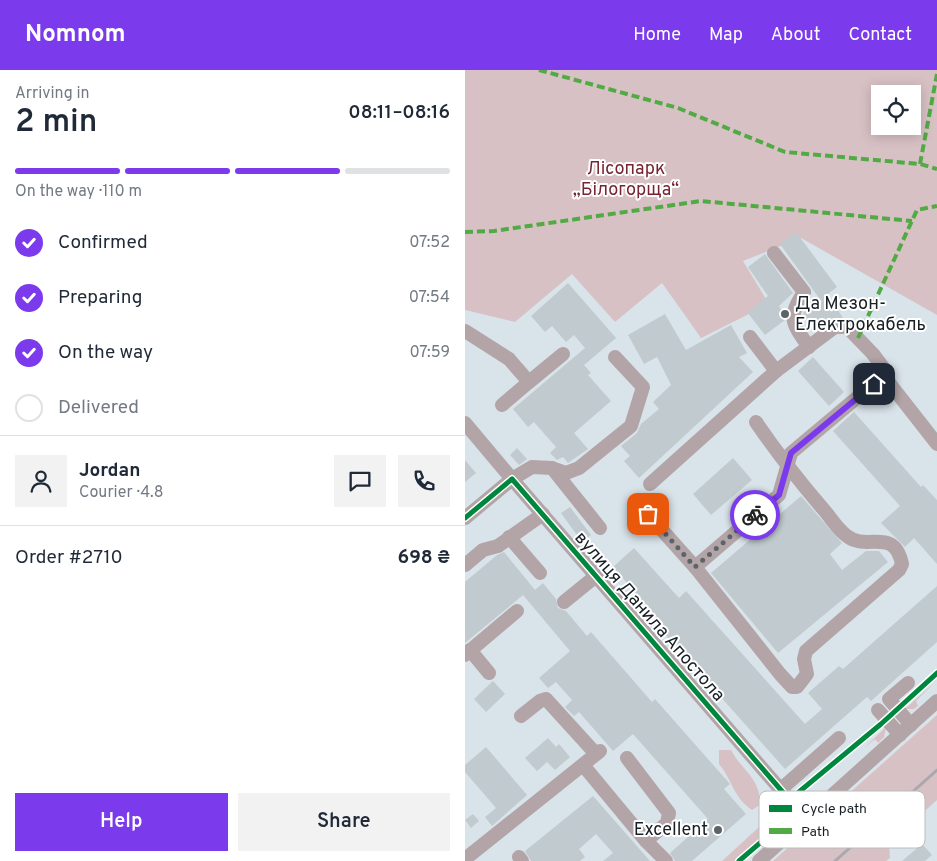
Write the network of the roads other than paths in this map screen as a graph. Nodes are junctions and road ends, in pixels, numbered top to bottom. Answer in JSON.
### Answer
{"nodes":[{"id":1,"x":774,"y":253,"type":"dead end"},
{"id":2,"x":465,"y":331,"type":"edge"},
{"id":3,"x":750,"y":337,"type":"dead end"},
{"id":4,"x":809,"y":346,"type":"junction"},
{"id":5,"x":563,"y":354,"type":"dead end"},
{"id":6,"x":615,"y":357,"type":"dead end"},
{"id":7,"x":776,"y":371,"type":"junction"},
{"id":8,"x":884,"y":375,"type":"junction"},
{"id":9,"x":529,"y":382,"type":"junction"},
{"id":10,"x":502,"y":405,"type":"dead end"},
{"id":11,"x":756,"y":422,"type":"dead end"},
{"id":12,"x":465,"y":423,"type":"edge"},
{"id":13,"x":937,"y":444,"type":"edge"},
{"id":14,"x":552,"y":468,"type":"junction"},
{"id":15,"x":788,"y":468,"type":"junction"},
{"id":16,"x":512,"y":479,"type":"junction"},
{"id":17,"x":650,"y":484,"type":"dead end"},
{"id":18,"x":636,"y":501,"type":"dead end"},
{"id":19,"x":543,"y":514,"type":"junction"},
{"id":20,"x":465,"y":518,"type":"edge"},
{"id":21,"x":600,"y":528,"type":"dead end"},
{"id":22,"x":509,"y":537,"type":"junction"},
{"id":23,"x":465,"y":565,"type":"edge"},
{"id":24,"x":695,"y":567,"type":"junction"},
{"id":25,"x":540,"y":573,"type":"dead end"},
{"id":26,"x":596,"y":576,"type":"junction"},
{"id":27,"x":564,"y":602,"type":"dead end"},
{"id":28,"x":517,"y":611,"type":"dead end"},
{"id":29,"x":468,"y":653,"type":"edge"},
{"id":30,"x":489,"y":673,"type":"dead end"},
{"id":31,"x":908,"y":683,"type":"dead end"},
{"id":32,"x":937,"y":701,"type":"edge"},
{"id":33,"x":878,"y":710,"type":"dead end"},
{"id":34,"x":521,"y":716,"type":"dead end"},
{"id":35,"x":911,"y":725,"type":"junction"},
{"id":36,"x":900,"y":735,"type":"junction"},
{"id":37,"x":839,"y":738,"type":"dead end"},
{"id":38,"x":627,"y":758,"type":"dead end"},
{"id":39,"x":583,"y":765,"type":"junction"},
{"id":40,"x":780,"y":790,"type":"joint"},
{"id":41,"x":837,"y":791,"type":"edge"},
{"id":42,"x":646,"y":841,"type":"junction"},
{"id":43,"x":774,"y":848,"type":"edge"},
{"id":44,"x":465,"y":859,"type":"edge"},
{"id":45,"x":666,"y":861,"type":"edge"},
{"id":46,"x":759,"y":861,"type":"edge"}],
"edges":[{"from":1,"to":4,"type":"street"},
{"from":2,"to":9,"type":"street"},
{"from":3,"to":7,"type":"street"},
{"from":4,"to":7,"type":"street"},
{"from":4,"to":8,"type":"street"},
{"from":5,"to":9,"type":"street"},
{"from":6,"to":14,"type":"street"},
{"from":7,"to":17,"type":"street"},
{"from":8,"to":13,"type":"street"},
{"from":8,"to":15,"type":"street"},
{"from":9,"to":10,"type":"street"},
{"from":11,"to":15,"type":"street"},
{"from":12,"to":16,"type":"street","name":"вулиця Данила Апостола"},
{"from":14,"to":16,"type":"street"},
{"from":14,"to":21,"type":"street"},
{"from":15,"to":24,"type":"street"},
{"from":15,"to":24,"type":"street"},
{"from":16,"to":19,"type":"street","name":"вулиця Данила Апостола"},
{"from":16,"to":20,"type":"street"},
{"from":18,"to":24,"type":"street"},
{"from":19,"to":22,"type":"street"},
{"from":19,"to":26,"type":"street","name":"вулиця Данила Апостола"},
{"from":22,"to":23,"type":"street"},
{"from":22,"to":25,"type":"street"},
{"from":26,"to":27,"type":"street"},
{"from":26,"to":40,"type":"street","name":"вулиця Данила Апостола"},
{"from":28,"to":29,"type":"street"},
{"from":29,"to":30,"type":"street"},
{"from":31,"to":35,"type":"street"},
{"from":32,"to":35,"type":"street"},
{"from":33,"to":36,"type":"street"},
{"from":34,"to":39,"type":"street"},
{"from":35,"to":36,"type":"street"},
{"from":36,"to":41,"type":"street"},
{"from":37,"to":40,"type":"street"},
{"from":38,"to":42,"type":"street"},
{"from":39,"to":42,"type":"street"},
{"from":39,"to":44,"type":"street"},
{"from":42,"to":45,"type":"street"},
{"from":43,"to":46,"type":"street"}]}
